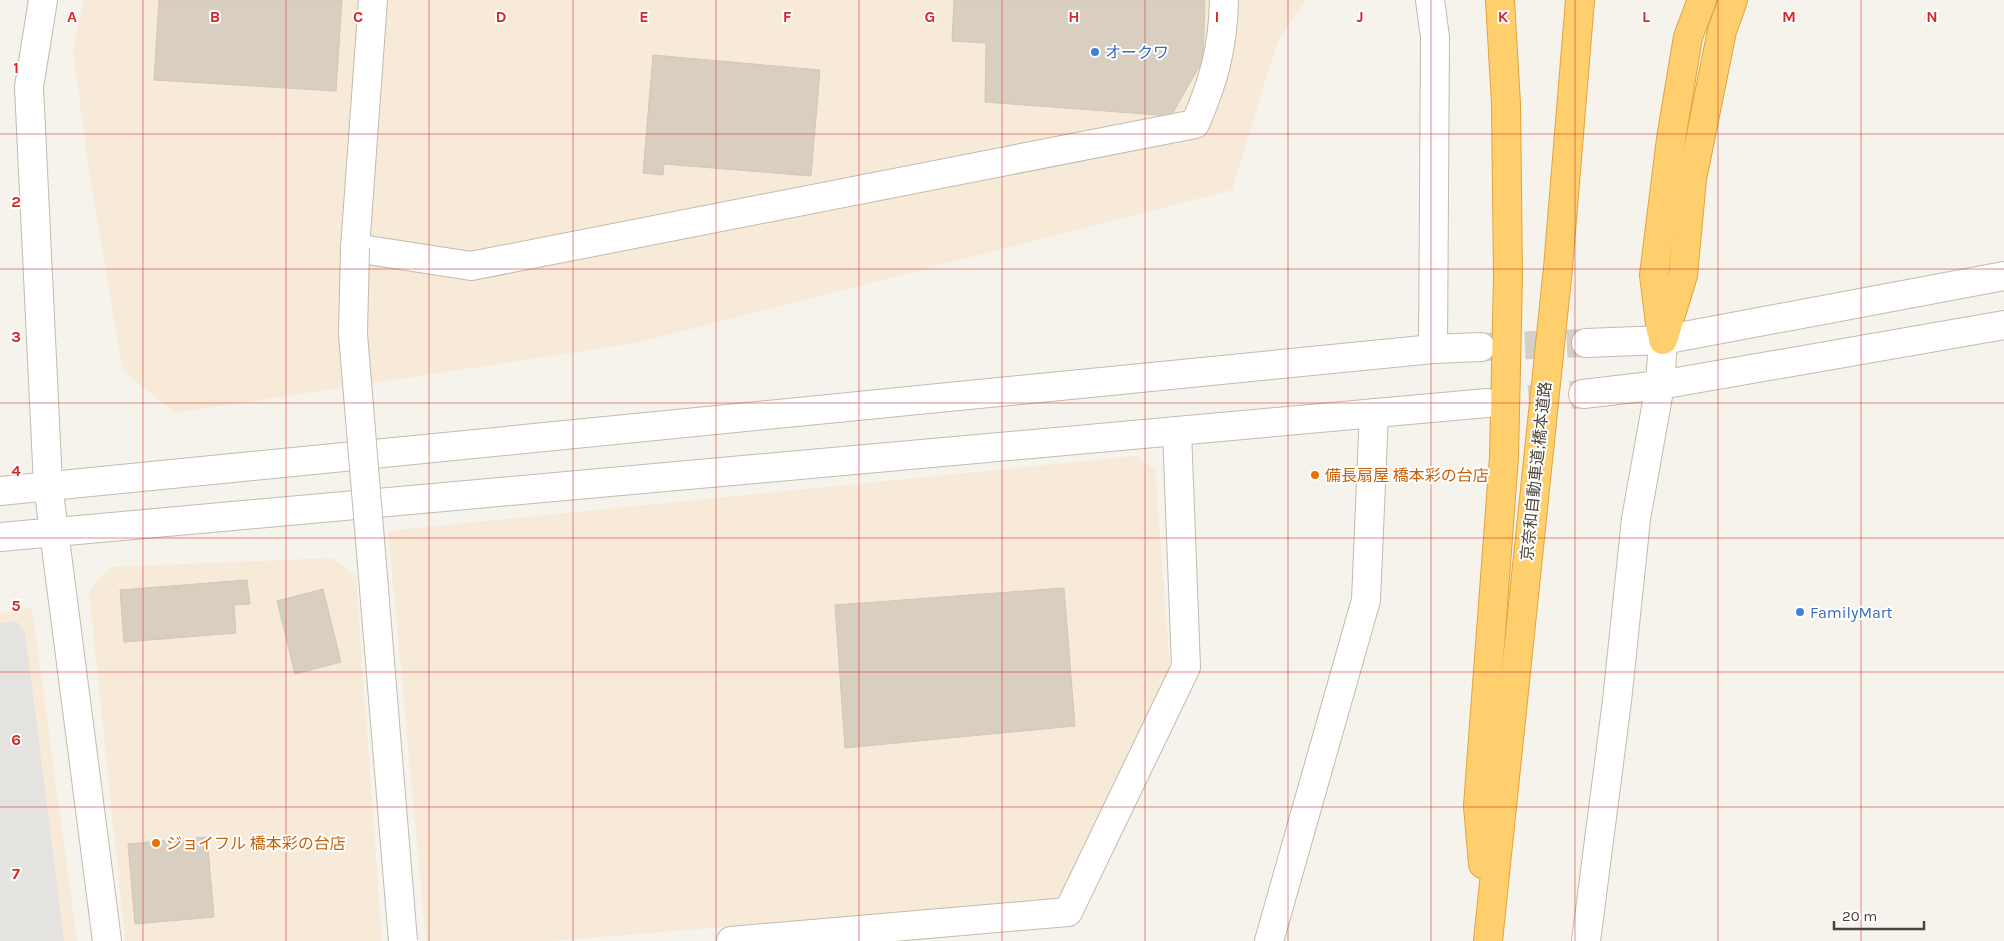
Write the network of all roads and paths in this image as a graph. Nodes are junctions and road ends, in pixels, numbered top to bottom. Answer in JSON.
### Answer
{"nodes":[{"id":1,"x":43,"y":0,"type":"edge"},
{"id":2,"x":373,"y":0,"type":"edge"},
{"id":3,"x":1224,"y":0,"type":"edge"},
{"id":4,"x":1430,"y":0,"type":"edge"},
{"id":5,"x":1500,"y":0,"type":"edge"},
{"id":6,"x":1580,"y":0,"type":"edge"},
{"id":7,"x":1702,"y":0,"type":"edge"},
{"id":8,"x":1733,"y":0,"type":"edge"},
{"id":9,"x":355,"y":248,"type":"junction"},
{"id":10,"x":2004,"y":276,"type":"edge"},
{"id":11,"x":2004,"y":325,"type":"edge"},
{"id":12,"x":1663,"y":340,"type":"junction"},
{"id":13,"x":1586,"y":343,"type":"tunnel mouth"},
{"id":14,"x":1481,"y":347,"type":"tunnel mouth"},
{"id":15,"x":1433,"y":349,"type":"junction"},
{"id":16,"x":1660,"y":385,"type":"junction"},
{"id":17,"x":1583,"y":394,"type":"tunnel mouth"},
{"id":18,"x":1487,"y":403,"type":"tunnel mouth"},
{"id":19,"x":1374,"y":413,"type":"junction"},
{"id":20,"x":1176,"y":432,"type":"junction"},
{"id":21,"x":48,"y":485,"type":"junction"},
{"id":22,"x":0,"y":491,"type":"edge"},
{"id":23,"x":54,"y":532,"type":"junction"},
{"id":24,"x":0,"y":537,"type":"edge"},
{"id":25,"x":1488,"y":938,"type":"edge"},
{"id":26,"x":107,"y":941,"type":"edge"},
{"id":27,"x":403,"y":941,"type":"edge"},
{"id":28,"x":731,"y":941,"type":"edge"},
{"id":29,"x":1269,"y":941,"type":"edge"},
{"id":30,"x":1586,"y":941,"type":"edge"}],
"edges":[{"from":1,"to":21,"type":"street"},
{"from":2,"to":9,"type":"street"},
{"from":3,"to":9,"type":"street"},
{"from":4,"to":15,"type":"street"},
{"from":5,"to":25,"type":"highway"},
{"from":6,"to":25,"type":"highway","name":"京奈和自動車道;橋本道路"},
{"from":7,"to":12,"type":"highway"},
{"from":8,"to":12,"type":"highway"},
{"from":9,"to":27,"type":"street","bridge":true},
{"from":10,"to":12,"type":"street"},
{"from":11,"to":16,"type":"street"},
{"from":12,"to":13,"type":"street"},
{"from":12,"to":16,"type":"street"},
{"from":14,"to":15,"type":"street"},
{"from":15,"to":21,"type":"street"},
{"from":16,"to":17,"type":"street"},
{"from":16,"to":30,"type":"street"},
{"from":18,"to":19,"type":"street"},
{"from":19,"to":20,"type":"street"},
{"from":19,"to":29,"type":"street"},
{"from":20,"to":23,"type":"street"},
{"from":20,"to":28,"type":"street"},
{"from":21,"to":22,"type":"street"},
{"from":21,"to":23,"type":"street"},
{"from":23,"to":24,"type":"street"},
{"from":23,"to":26,"type":"street"}]}
